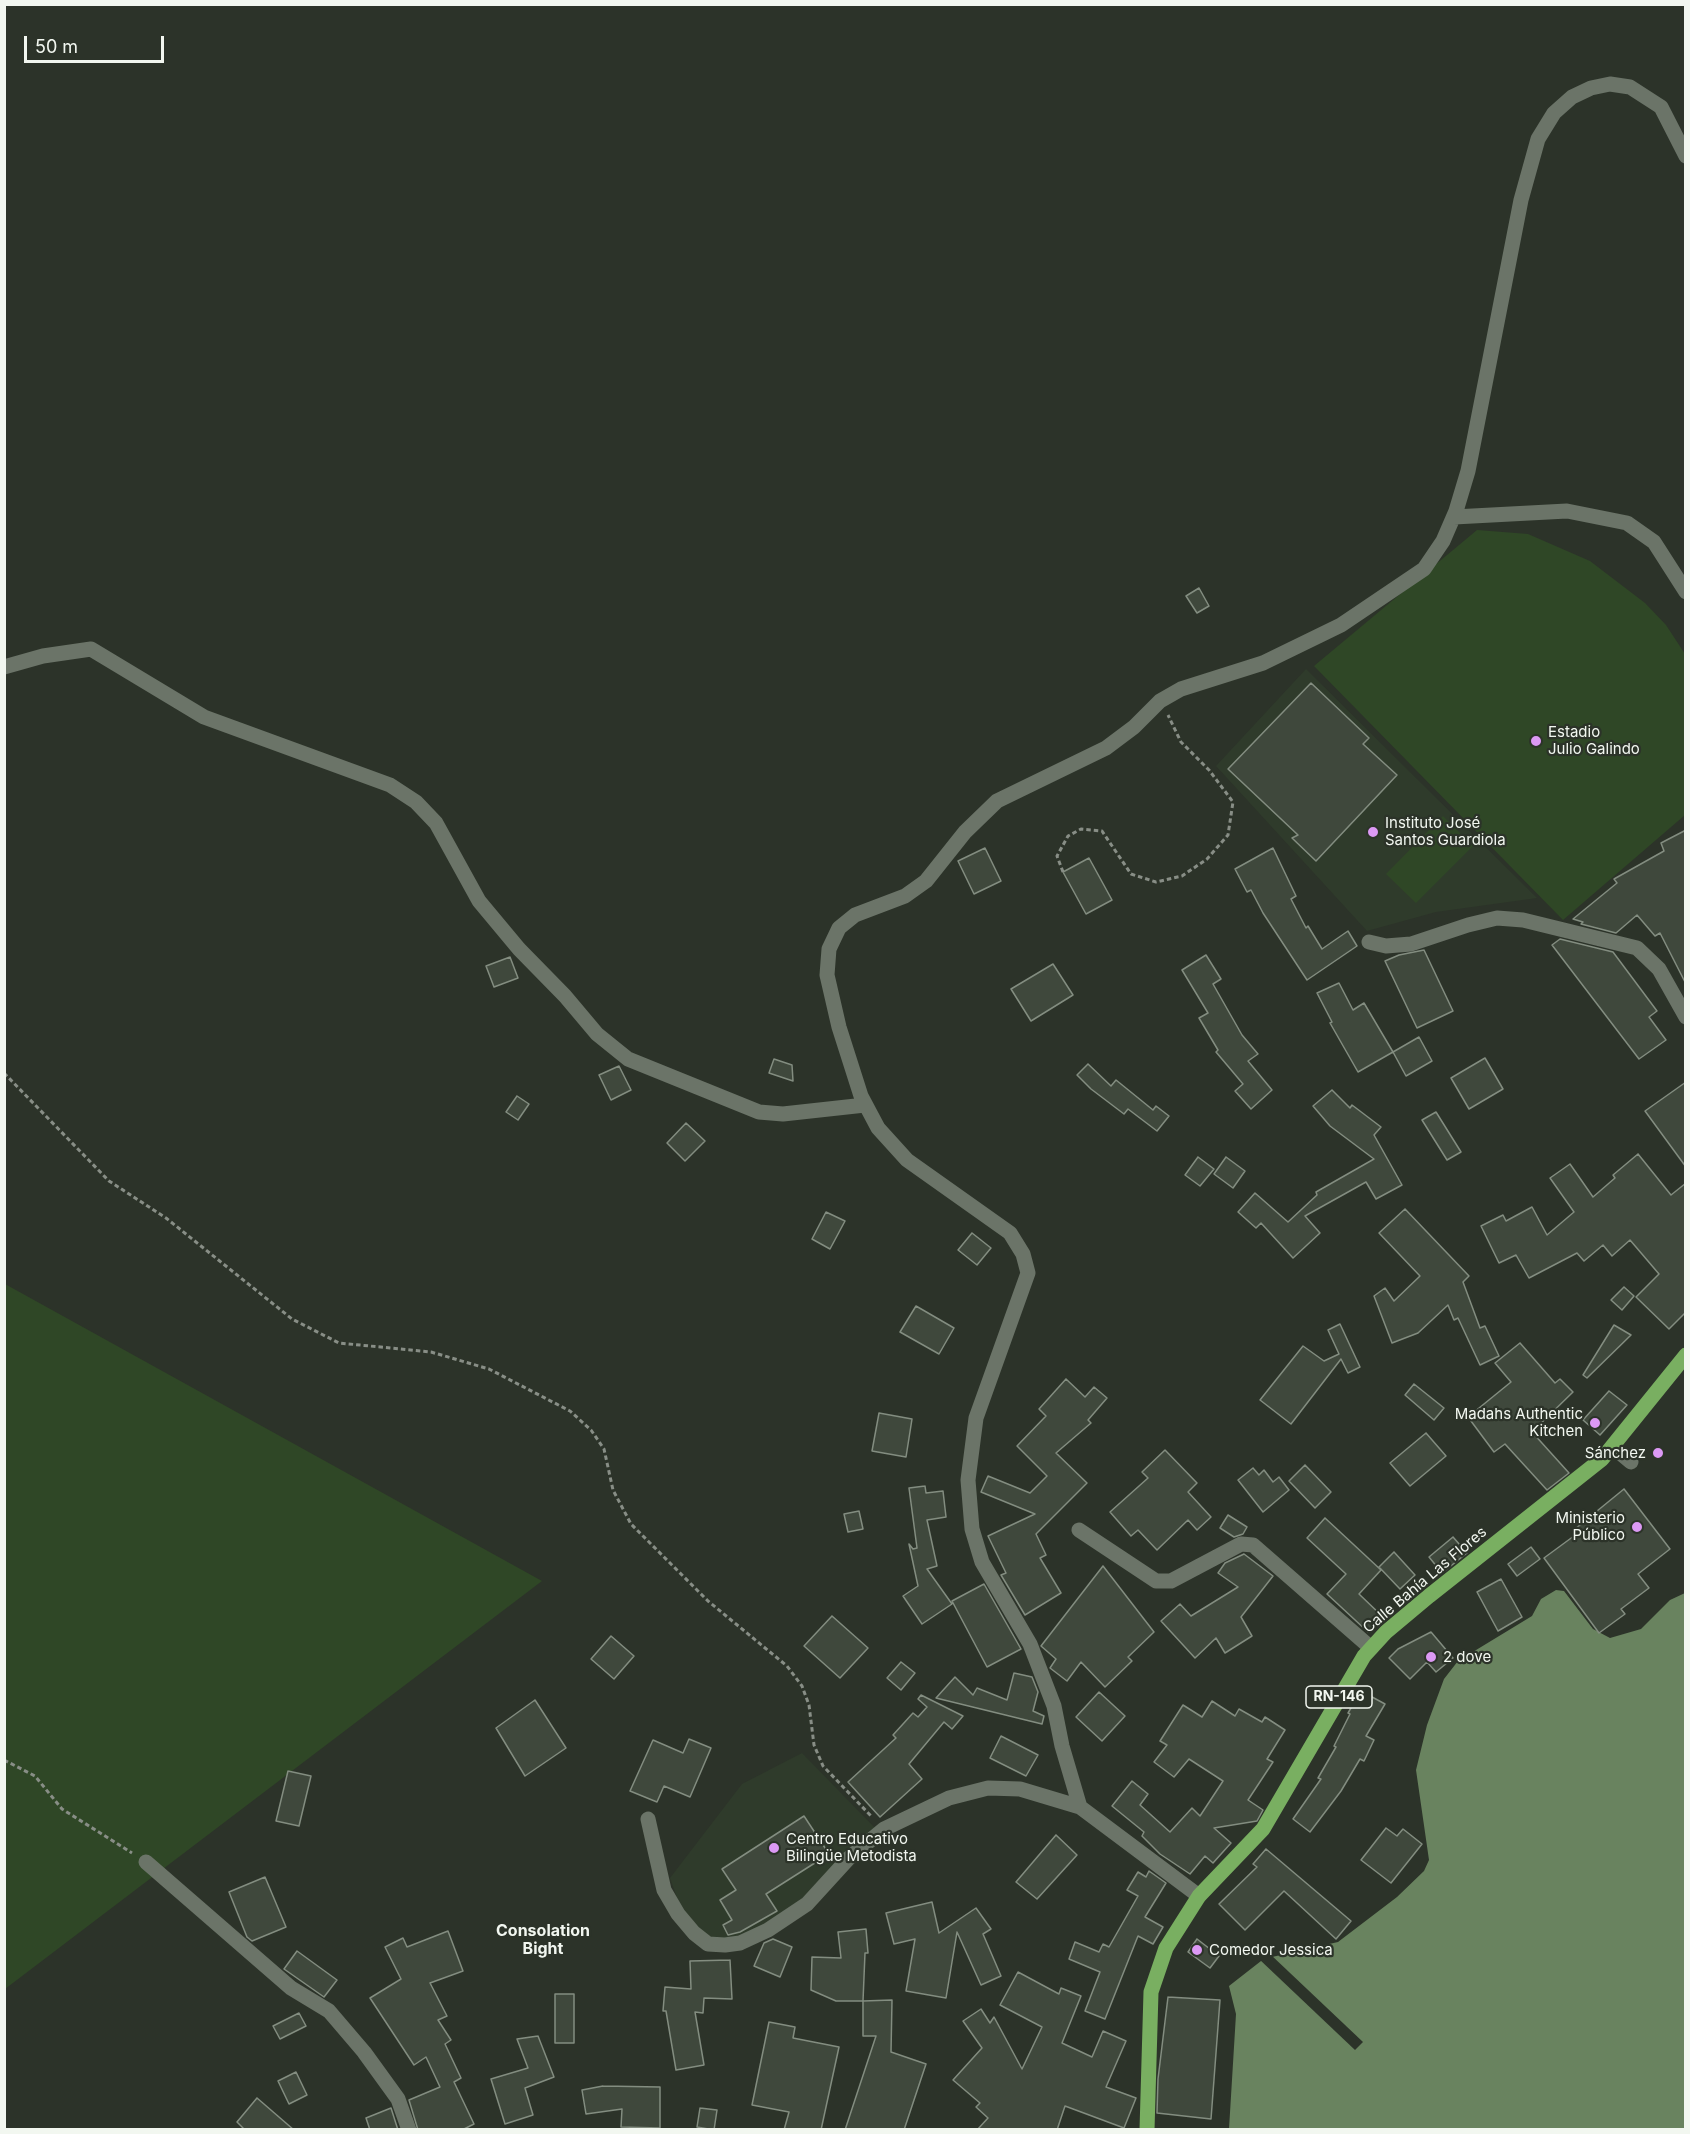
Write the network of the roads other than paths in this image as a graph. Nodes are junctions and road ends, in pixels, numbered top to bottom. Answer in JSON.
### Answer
{"nodes":[{"id":1,"x":1686,"y":156,"type":"edge"},
{"id":2,"x":1454,"y":517,"type":"junction"},
{"id":3,"x":1686,"y":592,"type":"edge"},
{"id":4,"x":4,"y":667,"type":"edge"},
{"id":5,"x":1368,"y":942,"type":"dead end"},
{"id":6,"x":1686,"y":1017,"type":"edge"},
{"id":7,"x":865,"y":1105,"type":"junction"},
{"id":8,"x":1686,"y":1355,"type":"edge"},
{"id":9,"x":1612,"y":1447,"type":"junction"},
{"id":10,"x":1631,"y":1462,"type":"dead end"},
{"id":11,"x":1079,"y":1530,"type":"dead end"},
{"id":12,"x":1371,"y":1648,"type":"junction"},
{"id":13,"x":1080,"y":1807,"type":"junction"},
{"id":14,"x":648,"y":1819,"type":"dead end"},
{"id":15,"x":146,"y":1862,"type":"road end"},
{"id":16,"x":1199,"y":1896,"type":"junction"},
{"id":17,"x":409,"y":2130,"type":"edge"},
{"id":18,"x":1147,"y":2130,"type":"edge"}],
"edges":[{"from":1,"to":2,"type":"street"},
{"from":2,"to":3,"type":"street"},
{"from":2,"to":7,"type":"street"},
{"from":4,"to":7,"type":"street"},
{"from":5,"to":6,"type":"street"},
{"from":7,"to":13,"type":"street"},
{"from":8,"to":9,"type":"main road","name":"Calle Bahía Las Flores","number":"RN-146"},
{"from":9,"to":10,"type":"street"},
{"from":9,"to":12,"type":"main road","name":"Calle Bahía Las Flores","number":"RN-146"},
{"from":11,"to":12,"type":"street"},
{"from":12,"to":16,"type":"main road","name":"Calle Bahía Las Flores","number":"RN-146"},
{"from":13,"to":14,"type":"street"},
{"from":13,"to":16,"type":"street"},
{"from":15,"to":17,"type":"street"},
{"from":16,"to":18,"type":"main road","name":"Calle Bahía Las Flores","number":"RN-146"}]}
